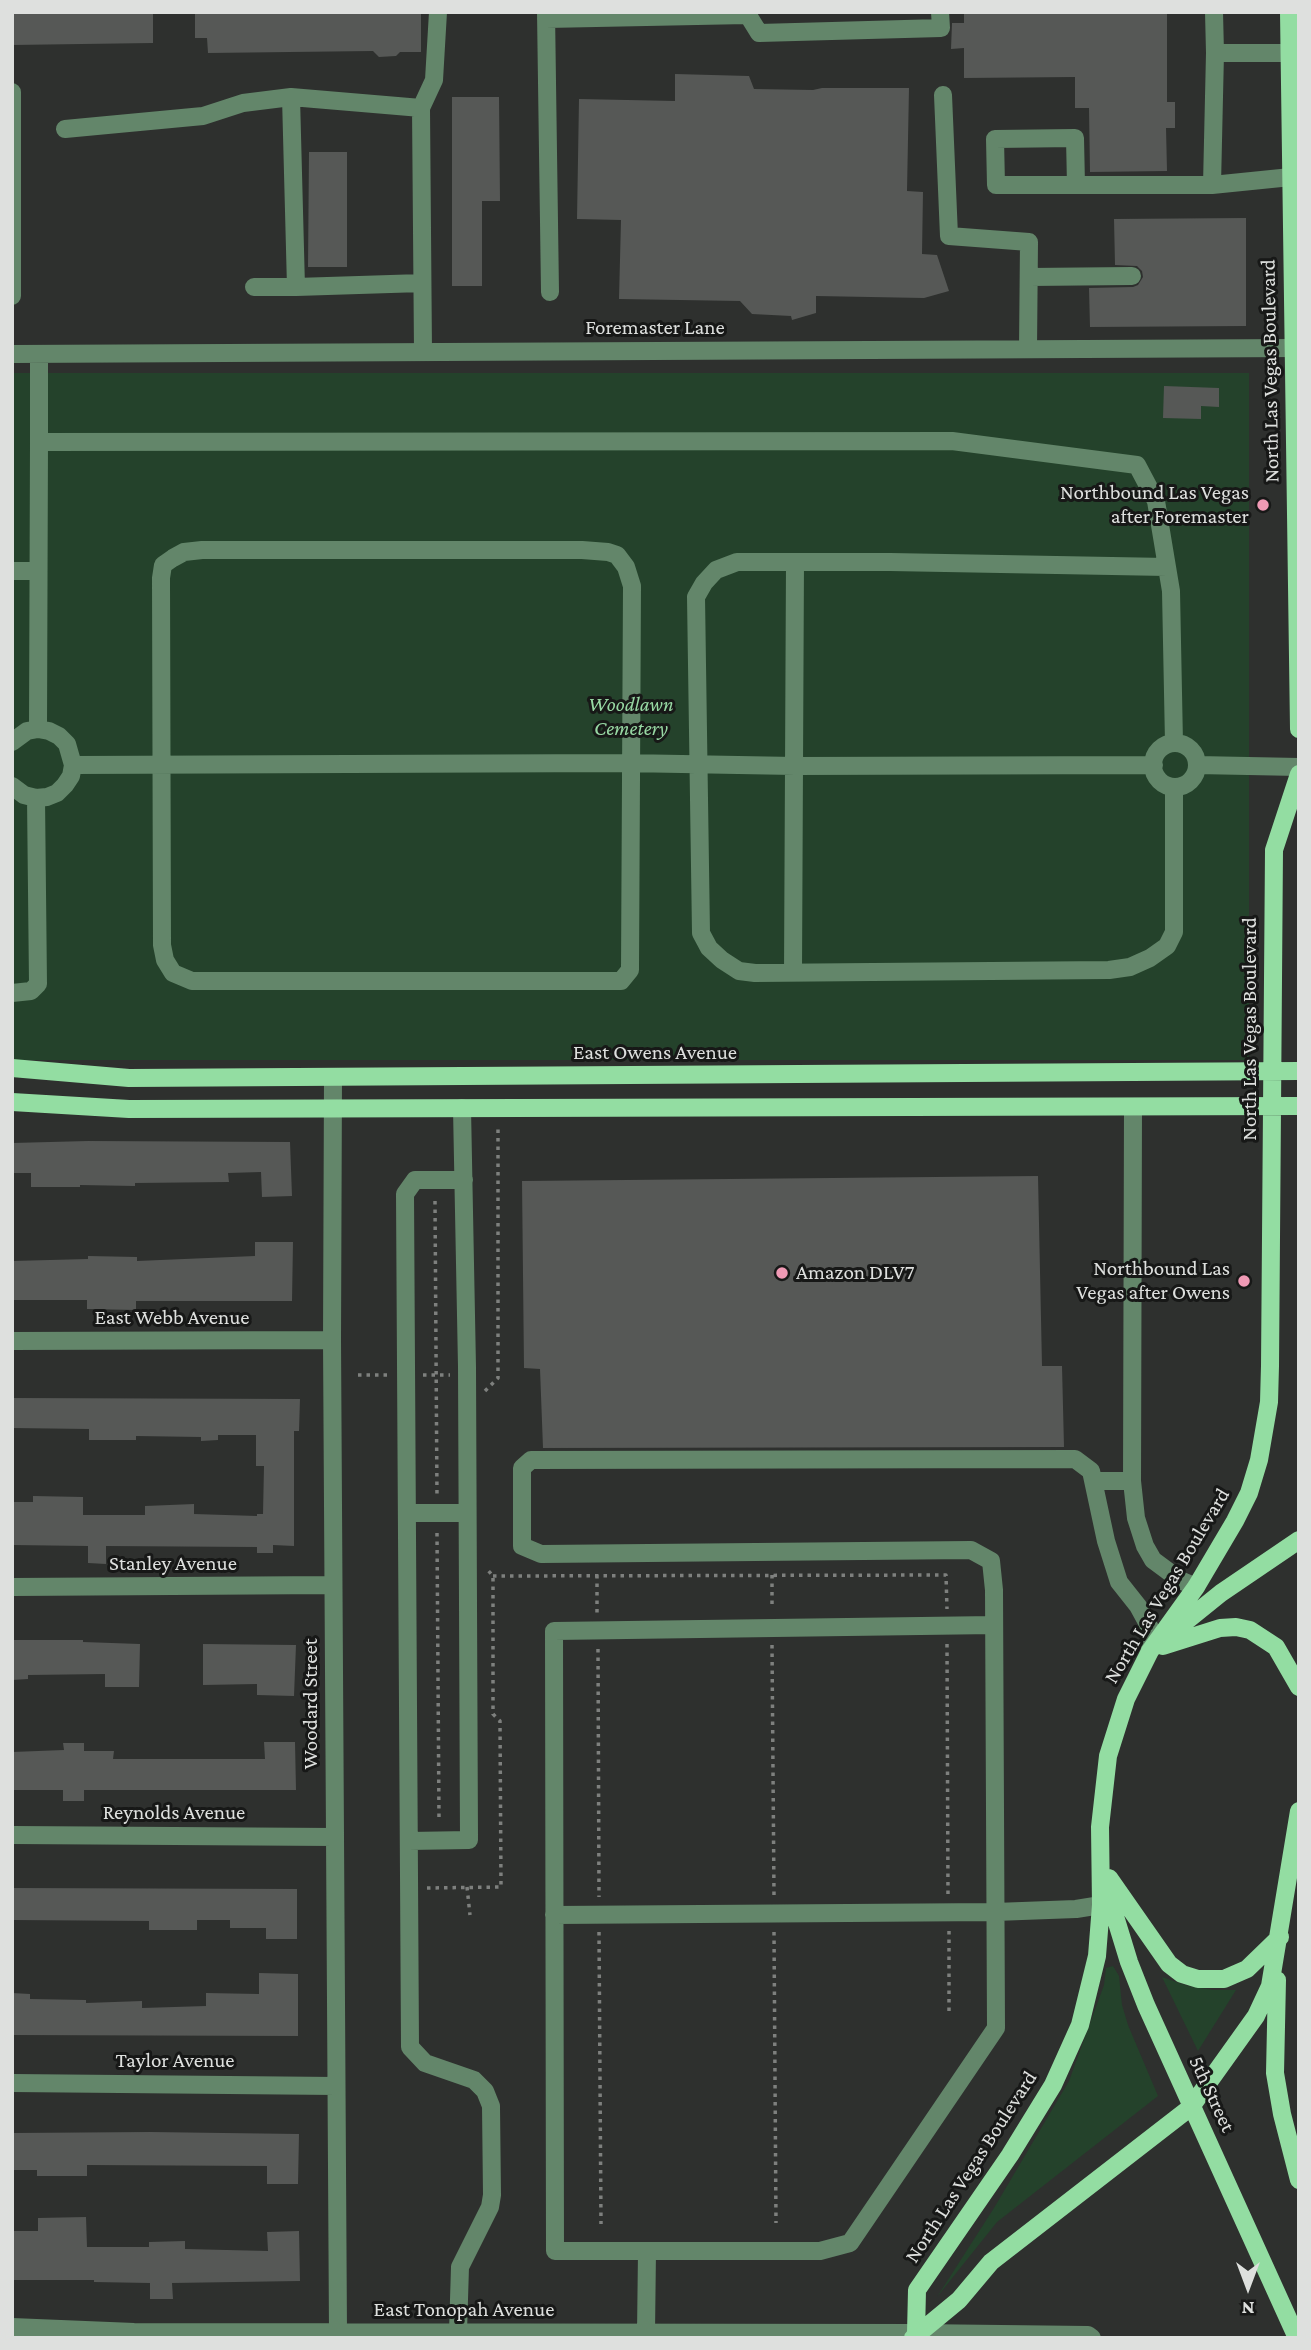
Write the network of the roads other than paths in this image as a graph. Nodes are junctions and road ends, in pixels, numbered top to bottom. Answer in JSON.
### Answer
{"nodes":[{"id":1,"x":438,"y":12,"type":"edge"},
{"id":2,"x":940,"y":12,"type":"edge"},
{"id":3,"x":1214,"y":12,"type":"edge"},
{"id":4,"x":1289,"y":12,"type":"edge"},
{"id":5,"x":746,"y":13,"type":"edge"},
{"id":6,"x":546,"y":16,"type":"edge"},
{"id":7,"x":1215,"y":53,"type":"junction"},
{"id":8,"x":1290,"y":53,"type":"junction"},
{"id":9,"x":12,"y":92,"type":"edge"},
{"id":10,"x":943,"y":95,"type":"dead end"},
{"id":11,"x":291,"y":97,"type":"junction"},
{"id":12,"x":421,"y":108,"type":"junction"},
{"id":13,"x":65,"y":129,"type":"dead end"},
{"id":14,"x":1291,"y":177,"type":"junction"},
{"id":15,"x":1076,"y":185,"type":"junction"},
{"id":16,"x":1212,"y":185,"type":"junction"},
{"id":17,"x":1132,"y":276,"type":"dead end"},
{"id":18,"x":1029,"y":277,"type":"junction"},
{"id":19,"x":422,"y":283,"type":"junction"},
{"id":20,"x":254,"y":287,"type":"dead end"},
{"id":21,"x":296,"y":287,"type":"junction"},
{"id":22,"x":550,"y":292,"type":"dead end"},
{"id":23,"x":12,"y":296,"type":"edge"},
{"id":24,"x":1295,"y":348,"type":"edge"},
{"id":25,"x":1028,"y":349,"type":"junction"},
{"id":26,"x":423,"y":352,"type":"junction"},
{"id":27,"x":12,"y":354,"type":"edge"},
{"id":28,"x":39,"y":354,"type":"junction"},
{"id":29,"x":39,"y":442,"type":"junction"},
{"id":30,"x":795,"y":562,"type":"junction"},
{"id":31,"x":1167,"y":568,"type":"junction"},
{"id":32,"x":12,"y":571,"type":"edge"},
{"id":33,"x":38,"y":571,"type":"junction"},
{"id":34,"x":1298,"y":702,"type":"edge"},
{"id":35,"x":38,"y":729,"type":"junction"},
{"id":36,"x":1299,"y":729,"type":"edge"},
{"id":37,"x":12,"y":742,"type":"edge"},
{"id":38,"x":1174,"y":744,"type":"junction"},
{"id":39,"x":632,"y":763,"type":"junction"},
{"id":40,"x":163,"y":764,"type":"junction"},
{"id":41,"x":698,"y":764,"type":"junction"},
{"id":42,"x":73,"y":765,"type":"junction"},
{"id":43,"x":1154,"y":765,"type":"junction"},
{"id":44,"x":1197,"y":765,"type":"junction"},
{"id":45,"x":795,"y":766,"type":"junction"},
{"id":46,"x":1299,"y":767,"type":"edge"},
{"id":47,"x":1299,"y":774,"type":"edge"},
{"id":48,"x":12,"y":786,"type":"edge"},
{"id":49,"x":1174,"y":787,"type":"junction"},
{"id":50,"x":36,"y":798,"type":"junction"},
{"id":51,"x":793,"y":972,"type":"junction"},
{"id":52,"x":12,"y":993,"type":"edge"},
{"id":53,"x":12,"y":1068,"type":"edge"},
{"id":54,"x":1273,"y":1071,"type":"junction"},
{"id":55,"x":1299,"y":1071,"type":"edge"},
{"id":56,"x":333,"y":1077,"type":"junction"},
{"id":57,"x":12,"y":1102,"type":"edge"},
{"id":58,"x":1272,"y":1106,"type":"junction"},
{"id":59,"x":1299,"y":1106,"type":"edge"},
{"id":60,"x":1133,"y":1107,"type":"junction"},
{"id":61,"x":333,"y":1108,"type":"junction"},
{"id":62,"x":462,"y":1108,"type":"junction"},
{"id":63,"x":464,"y":1180,"type":"junction"},
{"id":64,"x":332,"y":1340,"type":"junction"},
{"id":65,"x":12,"y":1341,"type":"edge"},
{"id":66,"x":1095,"y":1481,"type":"junction"},
{"id":67,"x":1132,"y":1481,"type":"junction"},
{"id":68,"x":408,"y":1513,"type":"junction"},
{"id":69,"x":467,"y":1513,"type":"junction"},
{"id":70,"x":1299,"y":1540,"type":"edge"},
{"id":71,"x":333,"y":1586,"type":"junction"},
{"id":72,"x":12,"y":1587,"type":"edge"},
{"id":73,"x":1196,"y":1587,"type":"junction"},
{"id":74,"x":994,"y":1625,"type":"junction"},
{"id":75,"x":1150,"y":1651,"type":"junction"},
{"id":76,"x":1299,"y":1687,"type":"edge"},
{"id":77,"x":1299,"y":1811,"type":"edge"},
{"id":78,"x":1298,"y":1817,"type":"edge"},
{"id":79,"x":12,"y":1835,"type":"edge"},
{"id":80,"x":335,"y":1837,"type":"junction"},
{"id":81,"x":409,"y":1841,"type":"junction"},
{"id":82,"x":1099,"y":1864,"type":"junction"},
{"id":83,"x":1101,"y":1906,"type":"junction"},
{"id":84,"x":995,"y":1912,"type":"junction"},
{"id":85,"x":554,"y":1915,"type":"junction"},
{"id":86,"x":1280,"y":1937,"type":"junction"},
{"id":87,"x":12,"y":2083,"type":"edge"},
{"id":88,"x":337,"y":2086,"type":"junction"},
{"id":89,"x":1191,"y":2107,"type":"junction"},
{"id":90,"x":1299,"y":2180,"type":"edge"},
{"id":91,"x":647,"y":2251,"type":"junction"},
{"id":92,"x":12,"y":2327,"type":"edge"},
{"id":93,"x":338,"y":2331,"type":"junction"},
{"id":94,"x":458,"y":2332,"type":"junction"},
{"id":95,"x":646,"y":2333,"type":"junction"},
{"id":96,"x":134,"y":2335,"type":"edge"},
{"id":97,"x":496,"y":2335,"type":"edge"},
{"id":98,"x":691,"y":2335,"type":"edge"},
{"id":99,"x":914,"y":2336,"type":"edge"},
{"id":100,"x":1092,"y":2338,"type":"edge"},
{"id":101,"x":1297,"y":2338,"type":"edge"}],
"edges":[{"from":1,"to":12,"type":"street"},
{"from":2,"to":5,"type":"street"},
{"from":3,"to":7,"type":"street"},
{"from":4,"to":8,"type":"main road","name":"North Las Vegas Boulevard"},
{"from":5,"to":6,"type":"street"},
{"from":6,"to":22,"type":"street"},
{"from":7,"to":8,"type":"street"},
{"from":7,"to":16,"type":"street"},
{"from":8,"to":14,"type":"main road","name":"North Las Vegas Boulevard"},
{"from":9,"to":23,"type":"street"},
{"from":10,"to":18,"type":"street"},
{"from":11,"to":12,"type":"street"},
{"from":11,"to":13,"type":"street"},
{"from":11,"to":21,"type":"street"},
{"from":12,"to":19,"type":"street"},
{"from":14,"to":16,"type":"street"},
{"from":14,"to":24,"type":"main road","name":"North Las Vegas Boulevard"},
{"from":15,"to":15,"type":"street"},
{"from":15,"to":16,"type":"street"},
{"from":17,"to":18,"type":"street"},
{"from":18,"to":25,"type":"street"},
{"from":19,"to":21,"type":"street"},
{"from":19,"to":26,"type":"street"},
{"from":20,"to":21,"type":"street"},
{"from":24,"to":25,"type":"street","name":"Foremaster Lane"},
{"from":24,"to":34,"type":"main road","name":"North Las Vegas Boulevard"},
{"from":25,"to":26,"type":"street","name":"Foremaster Lane"},
{"from":26,"to":28,"type":"street","name":"Foremaster Lane"},
{"from":27,"to":28,"type":"street","name":"Foremaster Lane"},
{"from":28,"to":29,"type":"street"},
{"from":29,"to":31,"type":"street"},
{"from":29,"to":33,"type":"street"},
{"from":30,"to":31,"type":"street"},
{"from":30,"to":41,"type":"street"},
{"from":30,"to":45,"type":"street"},
{"from":31,"to":38,"type":"street"},
{"from":32,"to":33,"type":"street"},
{"from":33,"to":35,"type":"street"},
{"from":34,"to":36,"type":"main road","name":"North Las Vegas Boulevard"},
{"from":35,"to":37,"type":"street"},
{"from":35,"to":42,"type":"street"},
{"from":38,"to":43,"type":"street"},
{"from":38,"to":44,"type":"street"},
{"from":39,"to":40,"type":"street"},
{"from":39,"to":40,"type":"street"},
{"from":39,"to":40,"type":"street"},
{"from":39,"to":41,"type":"street"},
{"from":40,"to":42,"type":"street"},
{"from":41,"to":45,"type":"street"},
{"from":41,"to":51,"type":"street"},
{"from":42,"to":50,"type":"street"},
{"from":43,"to":45,"type":"street"},
{"from":43,"to":49,"type":"street"},
{"from":44,"to":46,"type":"street"},
{"from":44,"to":49,"type":"street"},
{"from":45,"to":51,"type":"street"},
{"from":47,"to":54,"type":"main road","name":"North Las Vegas Boulevard"},
{"from":48,"to":50,"type":"street"},
{"from":49,"to":51,"type":"street"},
{"from":50,"to":52,"type":"street"},
{"from":53,"to":56,"type":"main road","name":"East Owens Avenue"},
{"from":54,"to":55,"type":"main road","name":"East Owens Avenue"},
{"from":54,"to":56,"type":"main road","name":"East Owens Avenue"},
{"from":54,"to":58,"type":"main road","name":"North Las Vegas Boulevard"},
{"from":56,"to":61,"type":"street","name":"Woodard Street"},
{"from":57,"to":61,"type":"main road"},
{"from":58,"to":59,"type":"main road"},
{"from":58,"to":60,"type":"main road"},
{"from":58,"to":73,"type":"main road","name":"North Las Vegas Boulevard"},
{"from":60,"to":62,"type":"main road"},
{"from":60,"to":67,"type":"street"},
{"from":61,"to":62,"type":"main road"},
{"from":61,"to":64,"type":"street","name":"Woodard Street"},
{"from":62,"to":63,"type":"street"},
{"from":63,"to":68,"type":"street"},
{"from":63,"to":69,"type":"street"},
{"from":64,"to":65,"type":"street","name":"East Webb Avenue"},
{"from":64,"to":71,"type":"street","name":"Woodard Street"},
{"from":66,"to":67,"type":"street"},
{"from":66,"to":74,"type":"street"},
{"from":66,"to":75,"type":"street"},
{"from":67,"to":73,"type":"street"},
{"from":68,"to":69,"type":"street"},
{"from":68,"to":81,"type":"street"},
{"from":69,"to":81,"type":"street"},
{"from":70,"to":75,"type":"main road"},
{"from":71,"to":72,"type":"street","name":"Stanley Avenue"},
{"from":71,"to":80,"type":"street","name":"Woodard Street"},
{"from":73,"to":75,"type":"main road","name":"North Las Vegas Boulevard"},
{"from":74,"to":84,"type":"street"},
{"from":74,"to":85,"type":"street"},
{"from":75,"to":76,"type":"main road"},
{"from":75,"to":82,"type":"main road","name":"North Las Vegas Boulevard"},
{"from":77,"to":78,"type":"main road"},
{"from":78,"to":86,"type":"main road"},
{"from":79,"to":80,"type":"street","name":"Reynolds Avenue"},
{"from":80,"to":88,"type":"street","name":"Woodard Street"},
{"from":81,"to":94,"type":"street"},
{"from":82,"to":83,"type":"main road","name":"North Las Vegas Boulevard"},
{"from":82,"to":86,"type":"main road"},
{"from":82,"to":89,"type":"main road","name":"5th Street"},
{"from":83,"to":84,"type":"street"},
{"from":83,"to":99,"type":"main road","name":"North Las Vegas Boulevard"},
{"from":84,"to":85,"type":"street"},
{"from":84,"to":91,"type":"street"},
{"from":85,"to":91,"type":"street"},
{"from":86,"to":89,"type":"main road"},
{"from":86,"to":90,"type":"main road"},
{"from":87,"to":88,"type":"street","name":"Taylor Avenue"},
{"from":88,"to":93,"type":"street","name":"Woodard Street"},
{"from":89,"to":99,"type":"main road"},
{"from":89,"to":101,"type":"main road","name":"5th Street"},
{"from":91,"to":95,"type":"street"},
{"from":92,"to":96,"type":"street","name":"East Tonopah Avenue"},
{"from":93,"to":94,"type":"street","name":"East Tonopah Avenue"},
{"from":93,"to":96,"type":"street","name":"East Tonopah Avenue"},
{"from":94,"to":97,"type":"street","name":"East Tonopah Avenue"},
{"from":95,"to":97,"type":"street","name":"East Tonopah Avenue"},
{"from":95,"to":98,"type":"street","name":"East Tonopah Avenue"},
{"from":98,"to":99,"type":"street","name":"East Tonopah Avenue"},
{"from":99,"to":100,"type":"street","name":"East Tonopah Avenue"}]}
